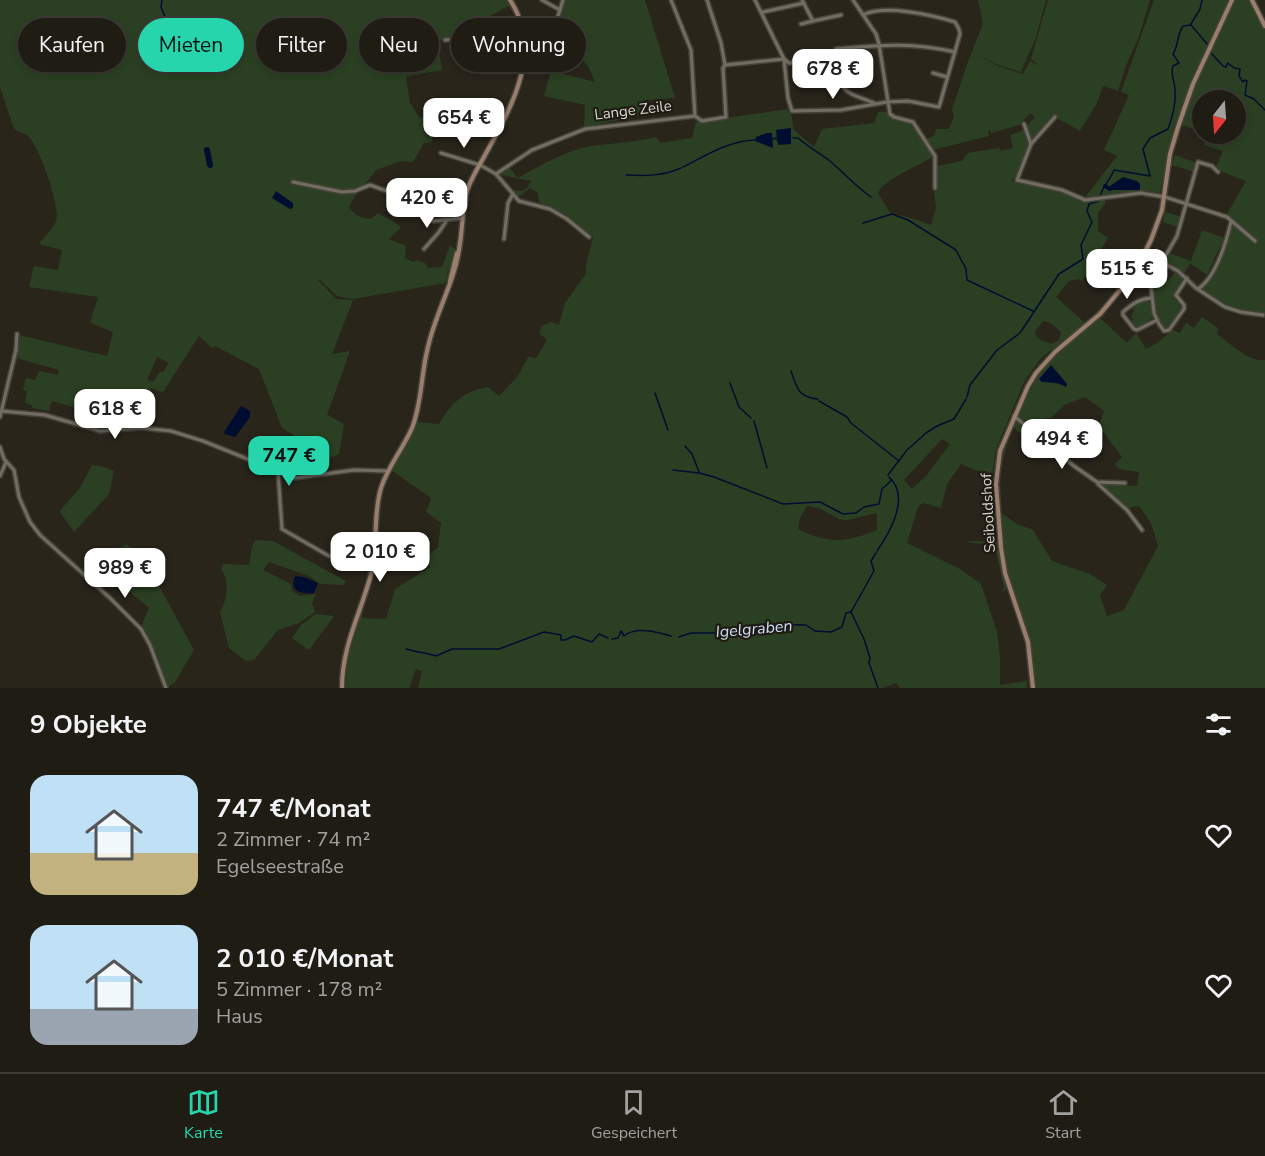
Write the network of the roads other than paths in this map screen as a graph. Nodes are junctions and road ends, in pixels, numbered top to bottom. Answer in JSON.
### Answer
{"nodes":[{"id":1,"x":510,"y":0,"type":"edge"},
{"id":2,"x":542,"y":0,"type":"edge"},
{"id":3,"x":563,"y":0,"type":"edge"},
{"id":4,"x":671,"y":0,"type":"edge"},
{"id":5,"x":707,"y":0,"type":"edge"},
{"id":6,"x":755,"y":0,"type":"edge"},
{"id":7,"x":853,"y":0,"type":"edge"},
{"id":8,"x":1232,"y":0,"type":"edge"},
{"id":9,"x":1252,"y":0,"type":"edge"},
{"id":10,"x":803,"y":2,"type":"edge"},
{"id":11,"x":560,"y":10,"type":"junction"},
{"id":12,"x":763,"y":12,"type":"dead end"},
{"id":13,"x":841,"y":15,"type":"dead end"},
{"id":14,"x":863,"y":15,"type":"junction"},
{"id":15,"x":519,"y":18,"type":"edge"},
{"id":16,"x":557,"y":18,"type":"edge"},
{"id":17,"x":813,"y":21,"type":"junction"},
{"id":18,"x":801,"y":24,"type":"dead end"},
{"id":19,"x":1265,"y":26,"type":"edge"},
{"id":20,"x":451,"y":39,"type":"edge"},
{"id":21,"x":445,"y":40,"type":"dead end"},
{"id":22,"x":879,"y":44,"type":"junction"},
{"id":23,"x":955,"y":52,"type":"junction"},
{"id":24,"x":835,"y":59,"type":"junction"},
{"id":25,"x":786,"y":62,"type":"junction"},
{"id":26,"x":725,"y":65,"type":"junction"},
{"id":27,"x":523,"y":72,"type":"edge"},
{"id":28,"x":933,"y":73,"type":"dead end"},
{"id":29,"x":947,"y":77,"type":"junction"},
{"id":30,"x":887,"y":102,"type":"junction"},
{"id":31,"x":876,"y":104,"type":"junction"},
{"id":32,"x":695,"y":116,"type":"junction"},
{"id":33,"x":1055,"y":117,"type":"dead end"},
{"id":34,"x":1024,"y":124,"type":"dead end"},
{"id":35,"x":453,"y":128,"type":"dead end"},
{"id":36,"x":497,"y":135,"type":"junction"},
{"id":37,"x":1031,"y":144,"type":"junction"},
{"id":38,"x":441,"y":153,"type":"dead end"},
{"id":39,"x":480,"y":165,"type":"junction"},
{"id":40,"x":1218,"y":172,"type":"dead end"},
{"id":41,"x":496,"y":174,"type":"junction"},
{"id":42,"x":293,"y":182,"type":"dead end"},
{"id":43,"x":936,"y":188,"type":"dead end"},
{"id":44,"x":513,"y":194,"type":"junction"},
{"id":45,"x":1165,"y":197,"type":"junction"},
{"id":46,"x":1187,"y":204,"type":"junction"},
{"id":47,"x":463,"y":218,"type":"junction"},
{"id":48,"x":447,"y":220,"type":"junction"},
{"id":49,"x":1231,"y":222,"type":"junction"},
{"id":50,"x":589,"y":237,"type":"dead end"},
{"id":51,"x":504,"y":239,"type":"dead end"},
{"id":52,"x":1255,"y":241,"type":"dead end"},
{"id":53,"x":460,"y":243,"type":"junction"},
{"id":54,"x":424,"y":249,"type":"dead end"},
{"id":55,"x":1145,"y":253,"type":"junction"},
{"id":56,"x":1162,"y":262,"type":"junction"},
{"id":57,"x":1187,"y":278,"type":"junction"},
{"id":58,"x":449,"y":288,"type":"junction"},
{"id":59,"x":1198,"y":289,"type":"junction"},
{"id":60,"x":1151,"y":298,"type":"junction"},
{"id":61,"x":1263,"y":315,"type":"dead end"},
{"id":62,"x":1156,"y":320,"type":"junction"},
{"id":63,"x":17,"y":334,"type":"dead end"},
{"id":64,"x":1,"y":411,"type":"edge"},
{"id":65,"x":1014,"y":416,"type":"junction"},
{"id":66,"x":0,"y":417,"type":"edge"},
{"id":67,"x":0,"y":447,"type":"edge"},
{"id":68,"x":6,"y":462,"type":"junction"},
{"id":69,"x":278,"y":471,"type":"junction"},
{"id":70,"x":388,"y":471,"type":"junction"},
{"id":71,"x":0,"y":476,"type":"edge"},
{"id":72,"x":1097,"y":483,"type":"junction"},
{"id":73,"x":1125,"y":483,"type":"dead end"},
{"id":74,"x":1142,"y":530,"type":"dead end"},
{"id":75,"x":329,"y":556,"type":"dead end"},
{"id":76,"x":166,"y":688,"type":"edge"},
{"id":77,"x":342,"y":688,"type":"edge"},
{"id":78,"x":1034,"y":688,"type":"edge"}],
"edges":[{"from":1,"to":15,"type":"street"},
{"from":2,"to":11,"type":"street"},
{"from":3,"to":11,"type":"street"},
{"from":4,"to":32,"type":"street"},
{"from":5,"to":26,"type":"street"},
{"from":6,"to":25,"type":"street"},
{"from":7,"to":14,"type":"street"},
{"from":8,"to":45,"type":"street","name":"Seiboldshof"},
{"from":9,"to":19,"type":"street"},
{"from":10,"to":12,"type":"street"},
{"from":10,"to":17,"type":"street"},
{"from":11,"to":16,"type":"street"},
{"from":13,"to":17,"type":"street"},
{"from":14,"to":22,"type":"street"},
{"from":14,"to":23,"type":"street"},
{"from":17,"to":18,"type":"street"},
{"from":20,"to":21,"type":"street"},
{"from":22,"to":23,"type":"street"},
{"from":22,"to":24,"type":"street"},
{"from":22,"to":30,"type":"street"},
{"from":23,"to":29,"type":"street"},
{"from":24,"to":25,"type":"street"},
{"from":24,"to":31,"type":"street"},
{"from":25,"to":26,"type":"street"},
{"from":25,"to":31,"type":"street"},
{"from":26,"to":32,"type":"street","name":"Lange Zeile"},
{"from":27,"to":36,"type":"street"},
{"from":28,"to":29,"type":"street"},
{"from":29,"to":30,"type":"street"},
{"from":30,"to":31,"type":"street"},
{"from":30,"to":43,"type":"street"},
{"from":32,"to":41,"type":"street","name":"Lange Zeile"},
{"from":33,"to":37,"type":"street"},
{"from":34,"to":37,"type":"street"},
{"from":35,"to":36,"type":"street"},
{"from":36,"to":39,"type":"street"},
{"from":37,"to":45,"type":"street"},
{"from":38,"to":39,"type":"street"},
{"from":39,"to":41,"type":"street"},
{"from":39,"to":47,"type":"street"},
{"from":40,"to":46,"type":"street"},
{"from":41,"to":44,"type":"street"},
{"from":42,"to":48,"type":"street"},
{"from":44,"to":50,"type":"street"},
{"from":44,"to":51,"type":"street"},
{"from":45,"to":46,"type":"street"},
{"from":45,"to":55,"type":"street","name":"Seiboldshof"},
{"from":46,"to":49,"type":"street"},
{"from":46,"to":56,"type":"street"},
{"from":47,"to":48,"type":"street"},
{"from":47,"to":53,"type":"street"},
{"from":48,"to":54,"type":"street"},
{"from":49,"to":52,"type":"street"},
{"from":49,"to":59,"type":"street"},
{"from":53,"to":58,"type":"street"},
{"from":53,"to":58,"type":"street"},
{"from":55,"to":56,"type":"street"},
{"from":55,"to":65,"type":"street","name":"Seiboldshof"},
{"from":56,"to":57,"type":"street"},
{"from":56,"to":60,"type":"street"},
{"from":57,"to":59,"type":"street"},
{"from":57,"to":62,"type":"street"},
{"from":58,"to":70,"type":"street"},
{"from":59,"to":61,"type":"street"},
{"from":60,"to":62,"type":"street"},
{"from":60,"to":62,"type":"street"},
{"from":63,"to":64,"type":"street"},
{"from":64,"to":66,"type":"street"},
{"from":64,"to":69,"type":"street"},
{"from":65,"to":72,"type":"street"},
{"from":65,"to":78,"type":"street","name":"Seiboldshof"},
{"from":67,"to":68,"type":"street"},
{"from":68,"to":71,"type":"street"},
{"from":68,"to":76,"type":"street"},
{"from":69,"to":70,"type":"street"},
{"from":69,"to":75,"type":"street"},
{"from":70,"to":77,"type":"street"},
{"from":72,"to":73,"type":"street"},
{"from":72,"to":74,"type":"street"}]}
